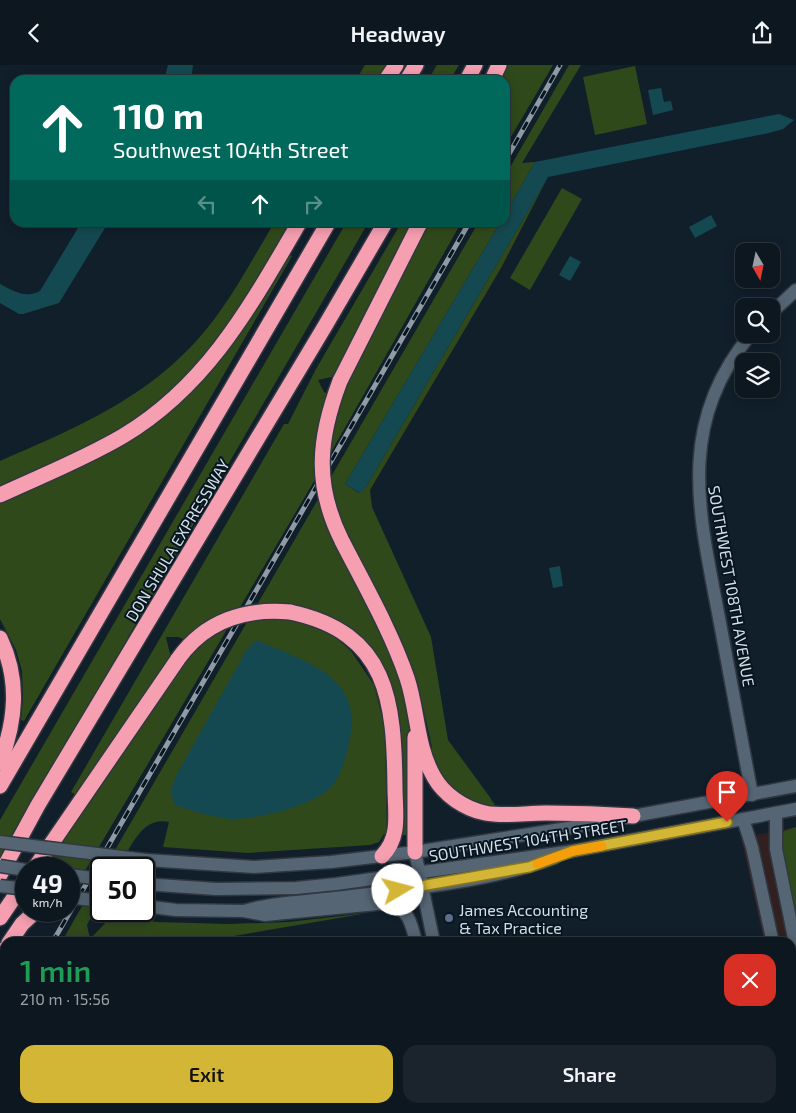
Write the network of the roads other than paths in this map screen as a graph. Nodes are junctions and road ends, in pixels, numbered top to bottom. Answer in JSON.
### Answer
{"nodes":[{"id":1,"x":297,"y":227,"type":"edge"},
{"id":2,"x":326,"y":227,"type":"edge"},
{"id":3,"x":383,"y":227,"type":"edge"},
{"id":4,"x":418,"y":227,"type":"edge"},
{"id":5,"x":796,"y":290,"type":"edge"},
{"id":6,"x":780,"y":305,"type":"edge"},
{"id":7,"x":745,"y":343,"type":"edge"},
{"id":8,"x":0,"y":495,"type":"edge"},
{"id":9,"x":0,"y":638,"type":"edge"},
{"id":10,"x":416,"y":728,"type":"junction"},
{"id":11,"x":0,"y":763,"type":"edge"},
{"id":12,"x":0,"y":786,"type":"edge"},
{"id":13,"x":796,"y":786,"type":"edge"},
{"id":14,"x":752,"y":795,"type":"junction"},
{"id":15,"x":796,"y":809,"type":"edge"},
{"id":16,"x":776,"y":813,"type":"junction"},
{"id":17,"x":633,"y":816,"type":"junction"},
{"id":18,"x":743,"y":819,"type":"junction"},
{"id":19,"x":0,"y":842,"type":"edge"},
{"id":20,"x":49,"y":848,"type":"junction"},
{"id":21,"x":573,"y":851,"type":"junction"},
{"id":22,"x":415,"y":852,"type":"junction"},
{"id":23,"x":382,"y":856,"type":"junction"},
{"id":24,"x":43,"y":857,"type":"edge"},
{"id":25,"x":0,"y":867,"type":"edge"},
{"id":26,"x":15,"y":869,"type":"edge"},
{"id":27,"x":415,"y":874,"type":"junction"},
{"id":28,"x":0,"y":875,"type":"edge"},
{"id":29,"x":155,"y":885,"type":"edge"},
{"id":30,"x":0,"y":886,"type":"edge"},
{"id":31,"x":15,"y":888,"type":"edge"},
{"id":32,"x":416,"y":888,"type":"junction"},
{"id":33,"x":15,"y":896,"type":"edge"},
{"id":34,"x":155,"y":908,"type":"edge"},
{"id":35,"x":244,"y":911,"type":"junction"},
{"id":36,"x":407,"y":914,"type":"junction"},
{"id":37,"x":0,"y":918,"type":"edge"},
{"id":38,"x":24,"y":922,"type":"edge"},
{"id":39,"x":14,"y":937,"type":"edge"},
{"id":40,"x":414,"y":937,"type":"edge"},
{"id":41,"x":432,"y":937,"type":"edge"},
{"id":42,"x":771,"y":937,"type":"edge"},
{"id":43,"x":794,"y":937,"type":"edge"}],
"edges":[{"from":1,"to":8,"type":"highway"},
{"from":2,"to":12,"type":"highway","name":"DON SHULA EXPRESSWAY"},
{"from":3,"to":28,"type":"highway","name":"DON SHULA EXPRESSWAY"},
{"from":4,"to":10,"type":"highway","bridge":true},
{"from":5,"to":6,"type":"main road"},
{"from":7,"to":14,"type":"main road","name":"SOUTHWEST 108TH AVENUE"},
{"from":9,"to":11,"type":"highway"},
{"from":10,"to":17,"type":"highway"},
{"from":10,"to":22,"type":"highway"},
{"from":13,"to":14,"type":"main road","name":"SOUTHWEST 104TH STREET"},
{"from":14,"to":17,"type":"main road","name":"SOUTHWEST 104TH STREET"},
{"from":15,"to":16,"type":"main road","name":"SOUTHWEST 104TH STREET"},
{"from":16,"to":18,"type":"main road","name":"SOUTHWEST 104TH STREET"},
{"from":16,"to":43,"type":"main road"},
{"from":17,"to":22,"type":"main road","name":"SOUTHWEST 104TH STREET"},
{"from":18,"to":21,"type":"main road","name":"SOUTHWEST 104TH STREET"},
{"from":18,"to":42,"type":"main road"},
{"from":19,"to":20,"type":"main road","name":"SOUTHWEST 104TH STREET","bridge":true},
{"from":20,"to":23,"type":"main road","name":"SOUTHWEST 104TH STREET","bridge":true},
{"from":20,"to":23,"type":"highway","bridge":true},
{"from":20,"to":24,"type":"highway"},
{"from":21,"to":27,"type":"main road","name":"SOUTHWEST 104TH STREET"},
{"from":21,"to":32,"type":"main road"},
{"from":22,"to":23,"type":"main road","name":"SOUTHWEST 104TH STREET"},
{"from":22,"to":27,"type":"main road"},
{"from":25,"to":26,"type":"main road","bridge":true},
{"from":27,"to":29,"type":"main road","name":"SOUTHWEST 104TH STREET"},
{"from":27,"to":32,"type":"main road"},
{"from":30,"to":31,"type":"main road","bridge":true},
{"from":32,"to":35,"type":"main road"},
{"from":32,"to":36,"type":"main road"},
{"from":32,"to":41,"type":"main road"},
{"from":33,"to":37,"type":"highway"},
{"from":34,"to":35,"type":"main road"},
{"from":35,"to":36,"type":"main road"},
{"from":36,"to":40,"type":"main road"},
{"from":38,"to":39,"type":"highway"}]}
